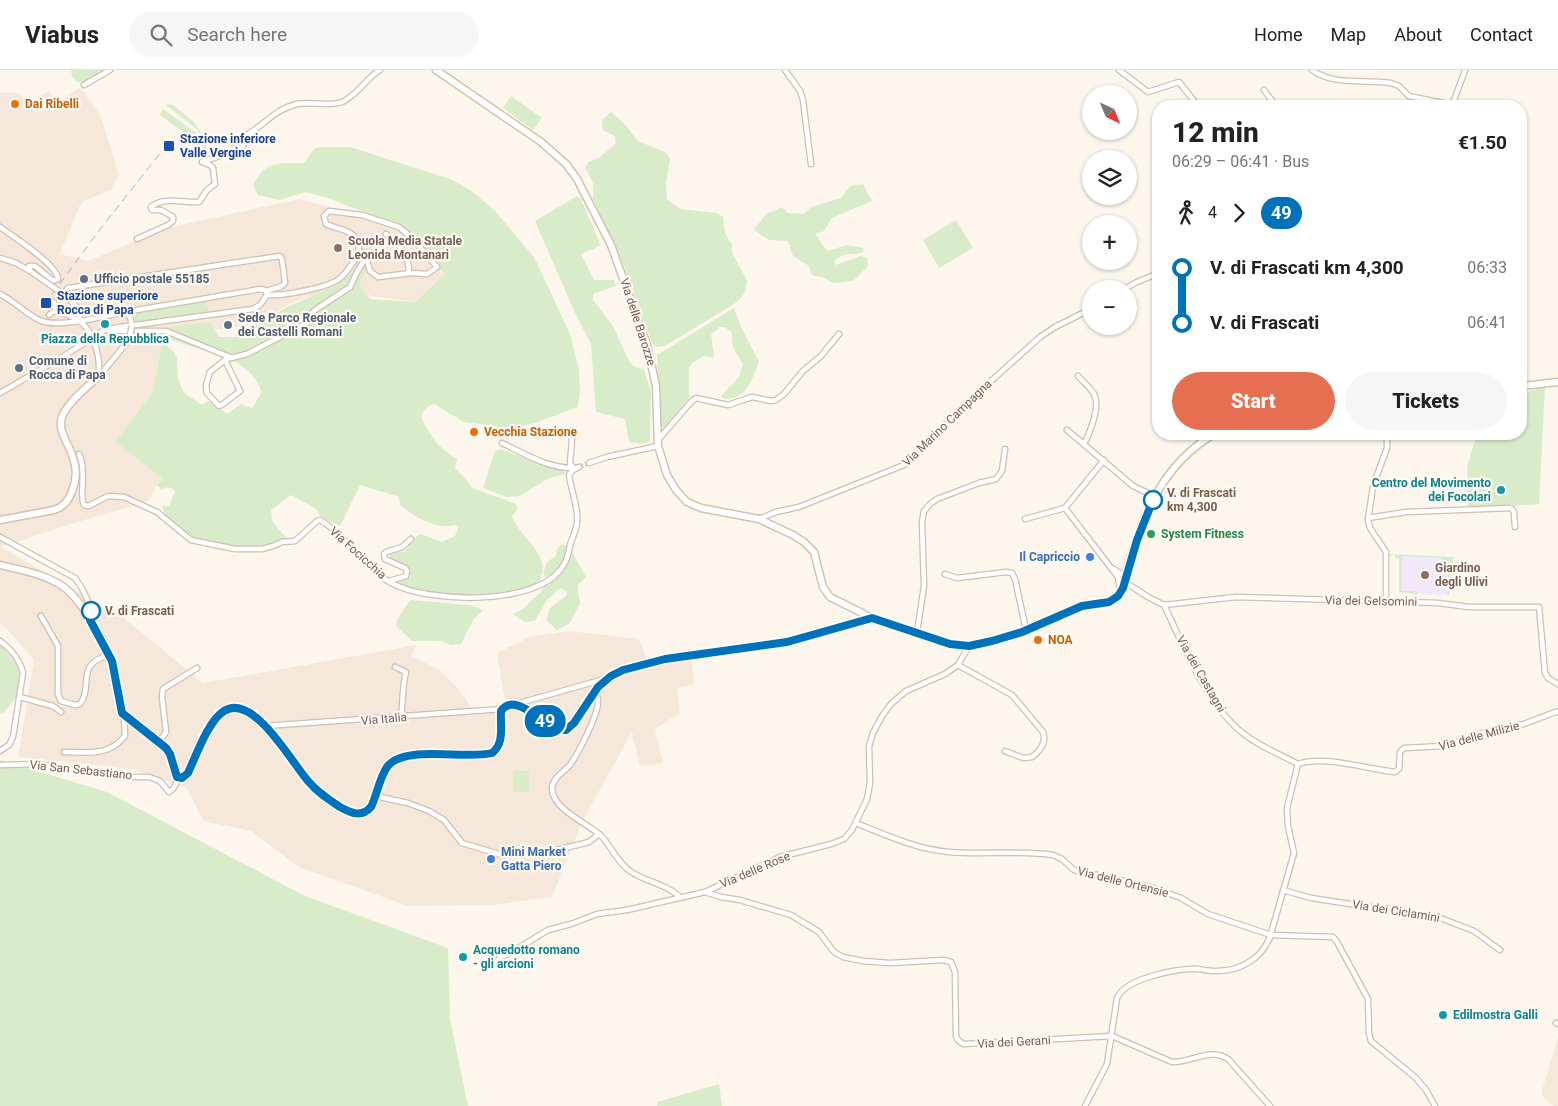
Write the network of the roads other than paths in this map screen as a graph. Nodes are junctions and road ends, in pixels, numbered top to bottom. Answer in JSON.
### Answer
{"nodes":[{"id":1,"x":110,"y":70,"type":"edge"},
{"id":2,"x":380,"y":70,"type":"edge"},
{"id":3,"x":436,"y":70,"type":"edge"},
{"id":4,"x":785,"y":70,"type":"edge"},
{"id":5,"x":1119,"y":70,"type":"edge"},
{"id":6,"x":1312,"y":70,"type":"edge"},
{"id":7,"x":1465,"y":70,"type":"edge"},
{"id":8,"x":84,"y":85,"type":"dead end"},
{"id":9,"x":1264,"y":90,"type":"dead end"},
{"id":10,"x":1193,"y":100,"type":"edge"},
{"id":11,"x":1272,"y":100,"type":"edge"},
{"id":12,"x":1427,"y":100,"type":"edge"},
{"id":13,"x":1454,"y":100,"type":"edge"},
{"id":14,"x":246,"y":140,"type":"junction"},
{"id":15,"x":233,"y":143,"type":"dead end"},
{"id":16,"x":811,"y":164,"type":"dead end"},
{"id":17,"x":0,"y":227,"type":"edge"},
{"id":18,"x":386,"y":234,"type":"dead end"},
{"id":19,"x":137,"y":239,"type":"dead end"},
{"id":20,"x":359,"y":251,"type":"junction"},
{"id":21,"x":0,"y":258,"type":"edge"},
{"id":22,"x":366,"y":258,"type":"junction"},
{"id":23,"x":30,"y":271,"type":"junction"},
{"id":24,"x":409,"y":273,"type":"junction"},
{"id":25,"x":1152,"y":276,"type":"edge"},
{"id":26,"x":1137,"y":282,"type":"edge"},
{"id":27,"x":267,"y":293,"type":"junction"},
{"id":28,"x":0,"y":294,"type":"edge"},
{"id":29,"x":63,"y":294,"type":"junction"},
{"id":30,"x":54,"y":302,"type":"dead end"},
{"id":31,"x":56,"y":310,"type":"junction"},
{"id":32,"x":124,"y":312,"type":"junction"},
{"id":33,"x":1082,"y":314,"type":"edge"},
{"id":34,"x":49,"y":315,"type":"dead end"},
{"id":35,"x":80,"y":321,"type":"junction"},
{"id":36,"x":132,"y":326,"type":"junction"},
{"id":37,"x":104,"y":330,"type":"junction"},
{"id":38,"x":129,"y":331,"type":"dead end"},
{"id":39,"x":137,"y":331,"type":"dead end"},
{"id":40,"x":839,"y":334,"type":"dead end"},
{"id":41,"x":92,"y":337,"type":"junction"},
{"id":42,"x":232,"y":358,"type":"junction"},
{"id":43,"x":223,"y":362,"type":"junction"},
{"id":44,"x":1078,"y":376,"type":"dead end"},
{"id":45,"x":98,"y":377,"type":"junction"},
{"id":46,"x":1558,"y":382,"type":"edge"},
{"id":47,"x":1527,"y":385,"type":"edge"},
{"id":48,"x":0,"y":393,"type":"edge"},
{"id":49,"x":1067,"y":430,"type":"dead end"},
{"id":50,"x":572,"y":439,"type":"dead end"},
{"id":51,"x":1206,"y":440,"type":"edge"},
{"id":52,"x":1387,"y":440,"type":"edge"},
{"id":53,"x":502,"y":443,"type":"dead end"},
{"id":54,"x":657,"y":444,"type":"junction"},
{"id":55,"x":1084,"y":444,"type":"junction"},
{"id":56,"x":1005,"y":449,"type":"dead end"},
{"id":57,"x":78,"y":454,"type":"dead end"},
{"id":58,"x":1104,"y":460,"type":"junction"},
{"id":59,"x":589,"y":463,"type":"tunnel mouth"},
{"id":60,"x":577,"y":467,"type":"junction"},
{"id":61,"x":1154,"y":496,"type":"junction"},
{"id":62,"x":1065,"y":508,"type":"junction"},
{"id":63,"x":1368,"y":518,"type":"junction"},
{"id":64,"x":759,"y":519,"type":"junction"},
{"id":65,"x":1025,"y":519,"type":"dead end"},
{"id":66,"x":0,"y":520,"type":"edge"},
{"id":67,"x":1515,"y":527,"type":"dead end"},
{"id":68,"x":0,"y":537,"type":"edge"},
{"id":69,"x":411,"y":539,"type":"dead end"},
{"id":70,"x":0,"y":565,"type":"edge"},
{"id":71,"x":1111,"y":568,"type":"junction"},
{"id":72,"x":1128,"y":569,"type":"junction"},
{"id":73,"x":1119,"y":571,"type":"junction"},
{"id":74,"x":945,"y":574,"type":"dead end"},
{"id":75,"x":389,"y":581,"type":"junction"},
{"id":76,"x":1123,"y":582,"type":"junction"},
{"id":77,"x":1386,"y":602,"type":"junction"},
{"id":78,"x":1164,"y":604,"type":"junction"},
{"id":79,"x":41,"y":616,"type":"dead end"},
{"id":80,"x":872,"y":618,"type":"junction"},
{"id":81,"x":90,"y":620,"type":"junction"},
{"id":82,"x":1026,"y":630,"type":"junction"},
{"id":83,"x":917,"y":632,"type":"junction"},
{"id":84,"x":0,"y":641,"type":"edge"},
{"id":85,"x":969,"y":646,"type":"junction"},
{"id":86,"x":109,"y":655,"type":"junction"},
{"id":87,"x":958,"y":665,"type":"junction"},
{"id":88,"x":395,"y":667,"type":"dead end"},
{"id":89,"x":197,"y":668,"type":"dead end"},
{"id":90,"x":608,"y":678,"type":"junction"},
{"id":91,"x":1558,"y":684,"type":"edge"},
{"id":92,"x":595,"y":691,"type":"junction"},
{"id":93,"x":20,"y":697,"type":"junction"},
{"id":94,"x":516,"y":704,"type":"junction"},
{"id":95,"x":502,"y":709,"type":"junction"},
{"id":96,"x":1558,"y":711,"type":"edge"},
{"id":97,"x":61,"y":712,"type":"dead end"},
{"id":98,"x":124,"y":716,"type":"junction"},
{"id":99,"x":401,"y":717,"type":"junction"},
{"id":100,"x":265,"y":726,"type":"junction"},
{"id":101,"x":157,"y":740,"type":"junction"},
{"id":102,"x":0,"y":751,"type":"edge"},
{"id":103,"x":1005,"y":751,"type":"dead end"},
{"id":104,"x":64,"y":752,"type":"dead end"},
{"id":105,"x":1298,"y":764,"type":"junction"},
{"id":106,"x":0,"y":765,"type":"edge"},
{"id":107,"x":179,"y":778,"type":"junction"},
{"id":108,"x":375,"y":796,"type":"junction"},
{"id":109,"x":856,"y":823,"type":"junction"},
{"id":110,"x":599,"y":834,"type":"junction"},
{"id":111,"x":1284,"y":890,"type":"junction"},
{"id":112,"x":705,"y":892,"type":"junction"},
{"id":113,"x":680,"y":897,"type":"junction"},
{"id":114,"x":1271,"y":934,"type":"junction"},
{"id":115,"x":1500,"y":950,"type":"dead end"},
{"id":116,"x":499,"y":966,"type":"dead end"},
{"id":117,"x":1112,"y":1036,"type":"junction"},
{"id":118,"x":1085,"y":1106,"type":"edge"},
{"id":119,"x":1270,"y":1106,"type":"edge"},
{"id":120,"x":1435,"y":1106,"type":"edge"}],
"edges":[{"from":1,"to":8,"type":"street"},
{"from":2,"to":14,"type":"street"},
{"from":3,"to":54,"type":"main road","name":"Via delle Barozze"},
{"from":4,"to":16,"type":"street"},
{"from":5,"to":10,"type":"street"},
{"from":6,"to":12,"type":"street"},
{"from":7,"to":13,"type":"street"},
{"from":9,"to":11,"type":"street"},
{"from":14,"to":15,"type":"street"},
{"from":14,"to":19,"type":"street"},
{"from":17,"to":23,"type":"street"},
{"from":18,"to":24,"type":"street"},
{"from":20,"to":22,"type":"street"},
{"from":20,"to":24,"type":"street"},
{"from":20,"to":27,"type":"street"},
{"from":21,"to":23,"type":"street"},
{"from":22,"to":24,"type":"street"},
{"from":22,"to":42,"type":"street"},
{"from":23,"to":29,"type":"street","bridge":true},
{"from":25,"to":26,"type":"street"},
{"from":27,"to":29,"type":"street"},
{"from":27,"to":32,"type":"street"},
{"from":27,"to":36,"type":"street"},
{"from":28,"to":35,"type":"street"},
{"from":29,"to":35,"type":"street"},
{"from":30,"to":31,"type":"street"},
{"from":31,"to":34,"type":"street"},
{"from":31,"to":35,"type":"street"},
{"from":32,"to":35,"type":"street"},
{"from":32,"to":36,"type":"street"},
{"from":33,"to":64,"type":"street","name":"Via Marino Campagna"},
{"from":35,"to":41,"type":"street"},
{"from":36,"to":37,"type":"street"},
{"from":36,"to":45,"type":"street","bridge":true},
{"from":37,"to":38,"type":"street"},
{"from":37,"to":41,"type":"street"},
{"from":39,"to":42,"type":"street"},
{"from":40,"to":54,"type":"street"},
{"from":41,"to":45,"type":"street"},
{"from":41,"to":48,"type":"street"},
{"from":42,"to":43,"type":"street"},
{"from":43,"to":43,"type":"street"},
{"from":44,"to":55,"type":"street"},
{"from":45,"to":66,"type":"main road"},
{"from":46,"to":47,"type":"main road"},
{"from":49,"to":55,"type":"street"},
{"from":50,"to":60,"type":"street"},
{"from":51,"to":61,"type":"main road"},
{"from":52,"to":63,"type":"street"},
{"from":53,"to":60,"type":"street"},
{"from":54,"to":59,"type":"street"},
{"from":54,"to":64,"type":"main road","name":"Via delle Barozze"},
{"from":55,"to":58,"type":"street"},
{"from":56,"to":83,"type":"street"},
{"from":57,"to":75,"type":"street","name":"Via Focicchia"},
{"from":58,"to":61,"type":"street"},
{"from":58,"to":62,"type":"street"},
{"from":60,"to":75,"type":"street","name":"Via Focicchia"},
{"from":61,"to":72,"type":"main road"},
{"from":62,"to":65,"type":"street"},
{"from":62,"to":71,"type":"street"},
{"from":63,"to":67,"type":"street"},
{"from":63,"to":77,"type":"street"},
{"from":64,"to":80,"type":"main road","name":"Via delle Barozze"},
{"from":68,"to":81,"type":"street"},
{"from":69,"to":75,"type":"street"},
{"from":70,"to":81,"type":"main road"},
{"from":71,"to":73,"type":"street"},
{"from":71,"to":76,"type":"street"},
{"from":72,"to":73,"type":"street"},
{"from":72,"to":76,"type":"main road"},
{"from":73,"to":76,"type":"street"},
{"from":74,"to":82,"type":"street"},
{"from":76,"to":78,"type":"street"},
{"from":76,"to":82,"type":"main road"},
{"from":77,"to":78,"type":"street","name":"Via dei Gelsomini"},
{"from":77,"to":91,"type":"street","name":"Via dei Gelsomini"},
{"from":78,"to":105,"type":"street","name":"Via dei Castagni"},
{"from":79,"to":86,"type":"street"},
{"from":80,"to":83,"type":"main road","name":"Via delle Barozze"},
{"from":80,"to":90,"type":"main road"},
{"from":81,"to":86,"type":"main road"},
{"from":82,"to":85,"type":"main road"},
{"from":83,"to":85,"type":"main road","name":"Via delle Barozze"},
{"from":84,"to":93,"type":"street"},
{"from":85,"to":87,"type":"street","name":"Via delle Rose"},
{"from":86,"to":98,"type":"main road"},
{"from":87,"to":103,"type":"street"},
{"from":87,"to":109,"type":"street","name":"Via delle Rose"},
{"from":88,"to":99,"type":"street"},
{"from":89,"to":101,"type":"street"},
{"from":90,"to":92,"type":"main road"},
{"from":90,"to":94,"type":"street"},
{"from":92,"to":94,"type":"main road"},
{"from":92,"to":110,"type":"street"},
{"from":93,"to":97,"type":"street"},
{"from":93,"to":102,"type":"street"},
{"from":94,"to":95,"type":"main road"},
{"from":95,"to":99,"type":"street","name":"Via Italia"},
{"from":95,"to":108,"type":"main road"},
{"from":96,"to":105,"type":"street","name":"Via delle Milizie"},
{"from":98,"to":101,"type":"main road"},
{"from":98,"to":104,"type":"street"},
{"from":99,"to":100,"type":"street","name":"Via Italia"},
{"from":100,"to":107,"type":"main road"},
{"from":100,"to":108,"type":"main road"},
{"from":101,"to":107,"type":"main road"},
{"from":105,"to":111,"type":"street"},
{"from":106,"to":107,"type":"street","name":"Via San Sebastiano"},
{"from":108,"to":110,"type":"street"},
{"from":109,"to":112,"type":"street","name":"Via delle Rose"},
{"from":109,"to":114,"type":"street","name":"Via delle Ortensie"},
{"from":110,"to":113,"type":"street"},
{"from":111,"to":114,"type":"street"},
{"from":111,"to":115,"type":"street","name":"Via dei Ciclamini"},
{"from":112,"to":113,"type":"street","name":"Via delle Rose"},
{"from":112,"to":117,"type":"street","name":"Via dei Gerani"},
{"from":113,"to":116,"type":"street","name":"Via delle Rose"},
{"from":114,"to":117,"type":"street"},
{"from":114,"to":120,"type":"street","name":"Via delle Ortensie"},
{"from":117,"to":118,"type":"street"},
{"from":117,"to":119,"type":"street","name":"Via dei Gerani"}]}
